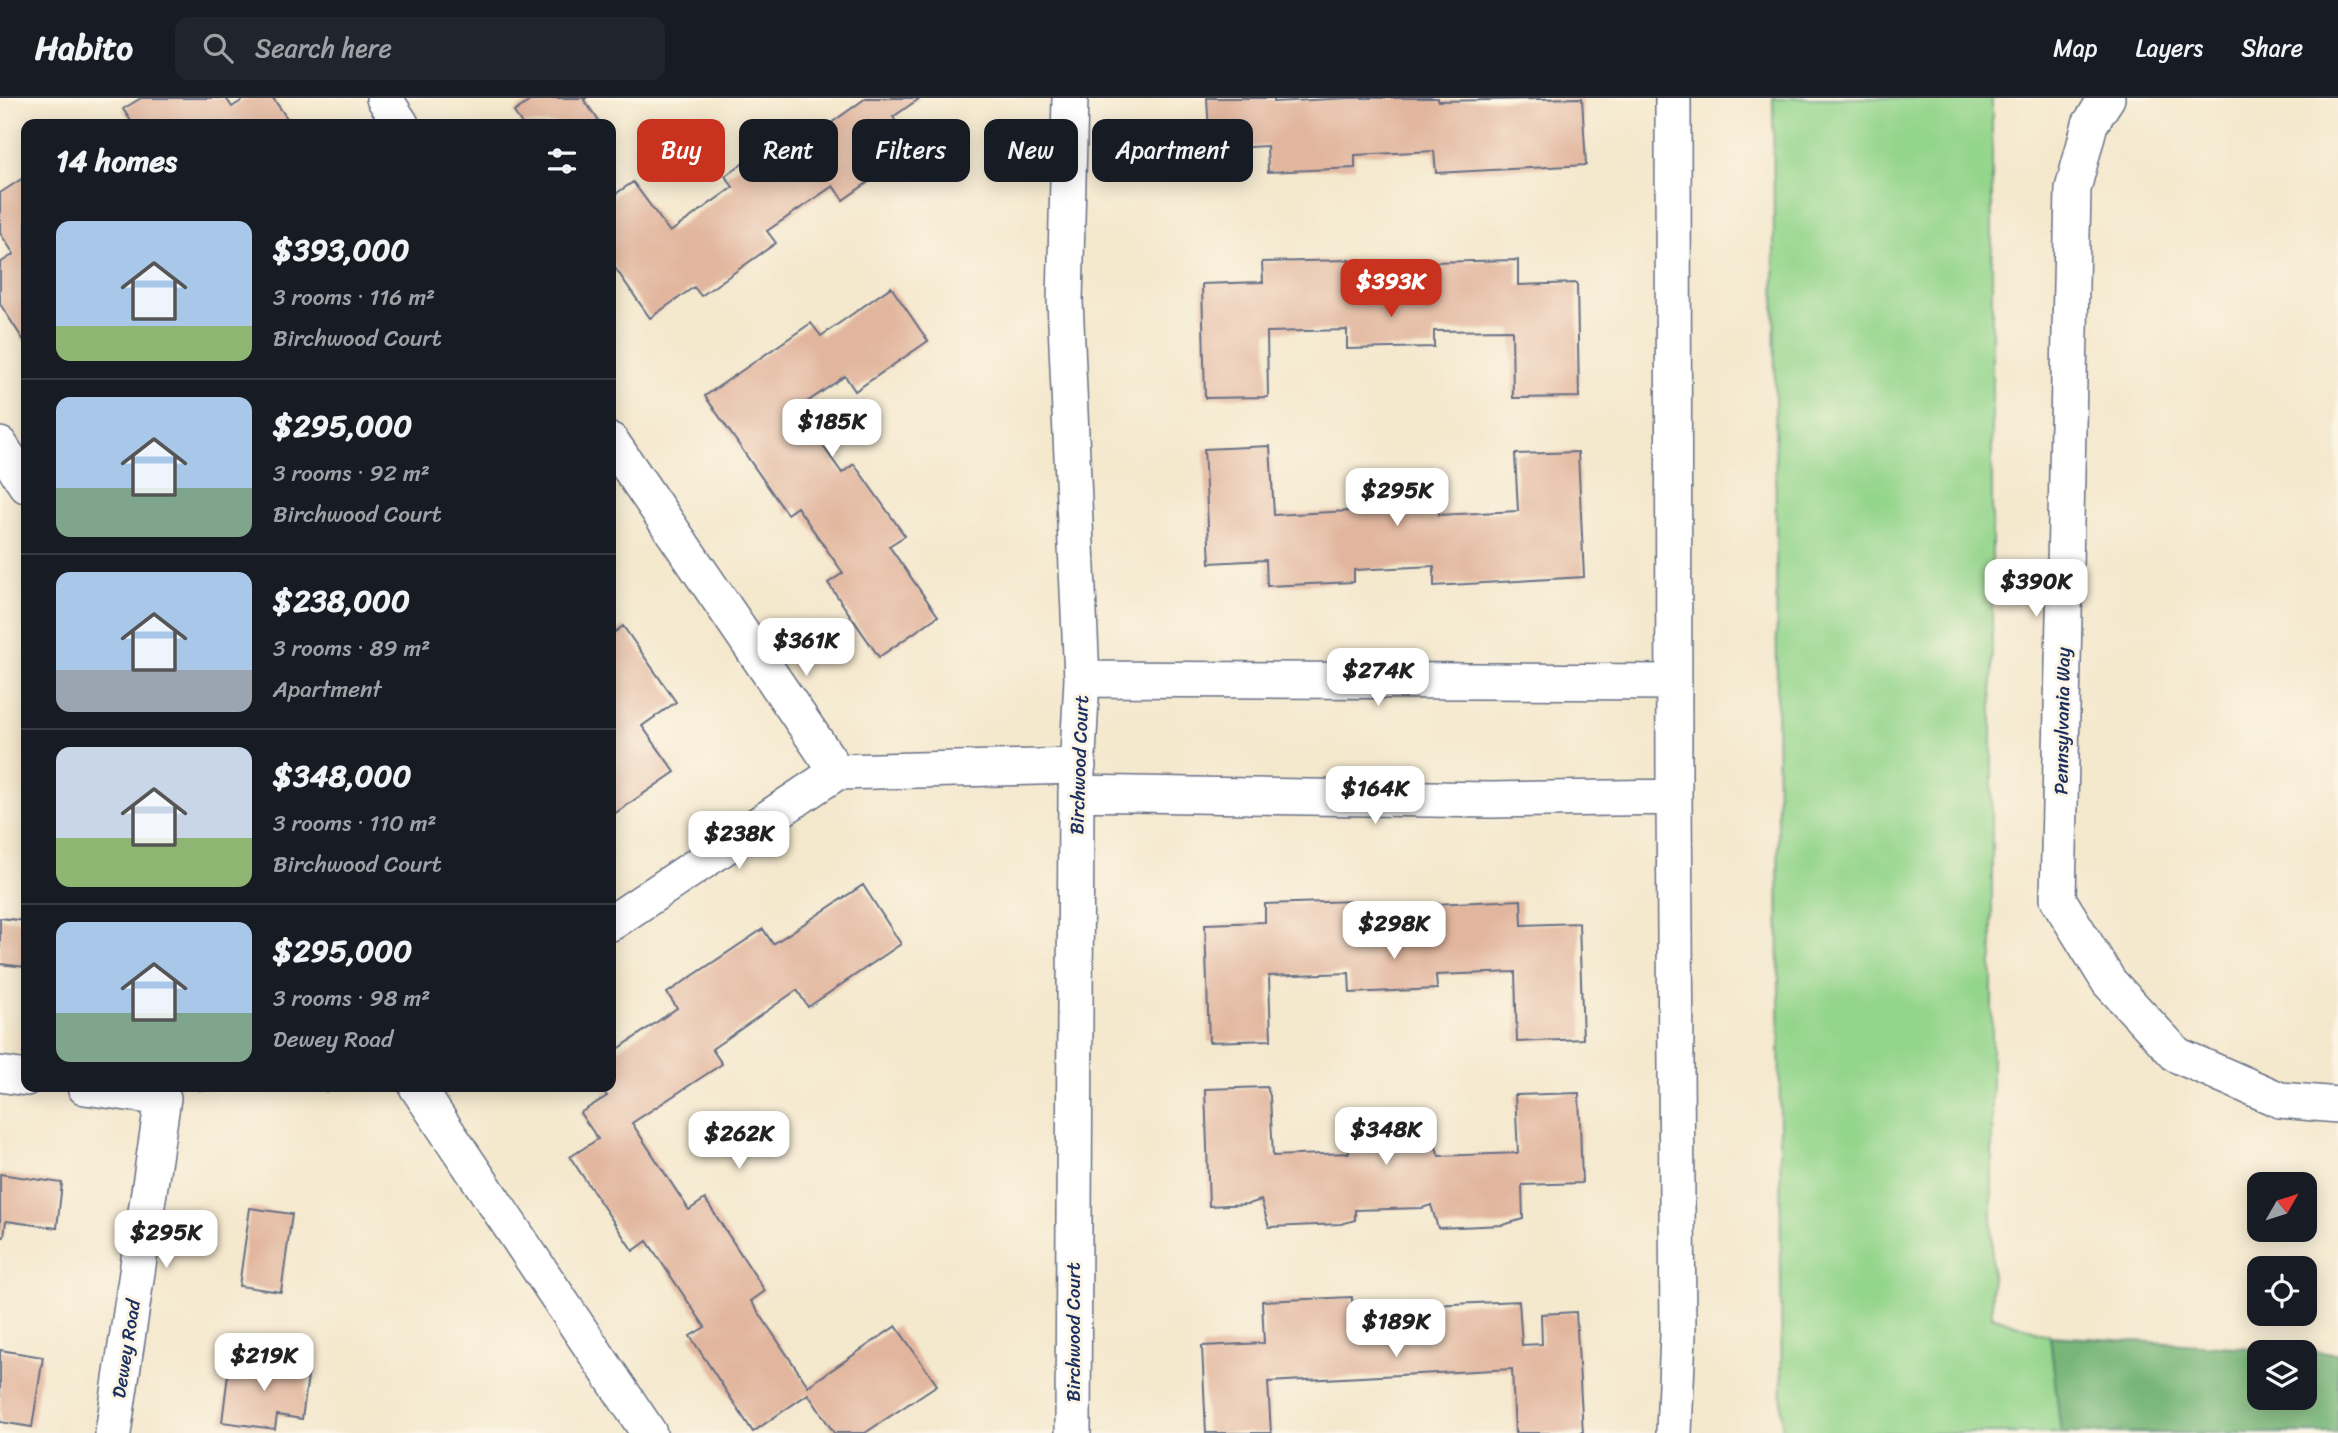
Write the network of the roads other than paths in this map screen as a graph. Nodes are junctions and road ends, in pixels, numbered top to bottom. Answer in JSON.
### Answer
{"nodes":[{"id":1,"x":384,"y":98,"type":"edge"},
{"id":2,"x":1070,"y":98,"type":"edge"},
{"id":3,"x":1674,"y":98,"type":"edge"},
{"id":4,"x":2107,"y":98,"type":"edge"},
{"id":5,"x":398,"y":119,"type":"edge"},
{"id":6,"x":0,"y":445,"type":"edge"},
{"id":7,"x":616,"y":448,"type":"edge"},
{"id":8,"x":21,"y":477,"type":"edge"},
{"id":9,"x":1082,"y":679,"type":"junction"},
{"id":10,"x":1674,"y":682,"type":"junction"},
{"id":11,"x":837,"y":772,"type":"junction"},
{"id":12,"x":1077,"y":779,"type":"junction"},
{"id":13,"x":1674,"y":797,"type":"junction"},
{"id":14,"x":616,"y":920,"type":"edge"},
{"id":15,"x":0,"y":1074,"type":"edge"},
{"id":16,"x":21,"y":1077,"type":"edge"},
{"id":17,"x":120,"y":1092,"type":"edge"},
{"id":18,"x":420,"y":1092,"type":"edge"},
{"id":19,"x":2338,"y":1105,"type":"edge"},
{"id":20,"x":113,"y":1433,"type":"edge"},
{"id":21,"x":649,"y":1433,"type":"edge"},
{"id":22,"x":1073,"y":1433,"type":"edge"},
{"id":23,"x":1674,"y":1433,"type":"edge"}],
"edges":[{"from":1,"to":5,"type":"street"},
{"from":2,"to":9,"type":"street","name":"Birchwood Court"},
{"from":3,"to":10,"type":"street"},
{"from":4,"to":19,"type":"street","name":"Pennsylvania Way"},
{"from":6,"to":8,"type":"street"},
{"from":7,"to":11,"type":"street"},
{"from":9,"to":10,"type":"street"},
{"from":9,"to":12,"type":"street","name":"Birchwood Court"},
{"from":10,"to":13,"type":"street"},
{"from":11,"to":12,"type":"street"},
{"from":11,"to":14,"type":"street"},
{"from":12,"to":13,"type":"street"},
{"from":12,"to":22,"type":"street","name":"Birchwood Court"},
{"from":13,"to":23,"type":"street"},
{"from":15,"to":16,"type":"street"},
{"from":17,"to":20,"type":"street","name":"Dewey Road"},
{"from":18,"to":21,"type":"street"}]}
